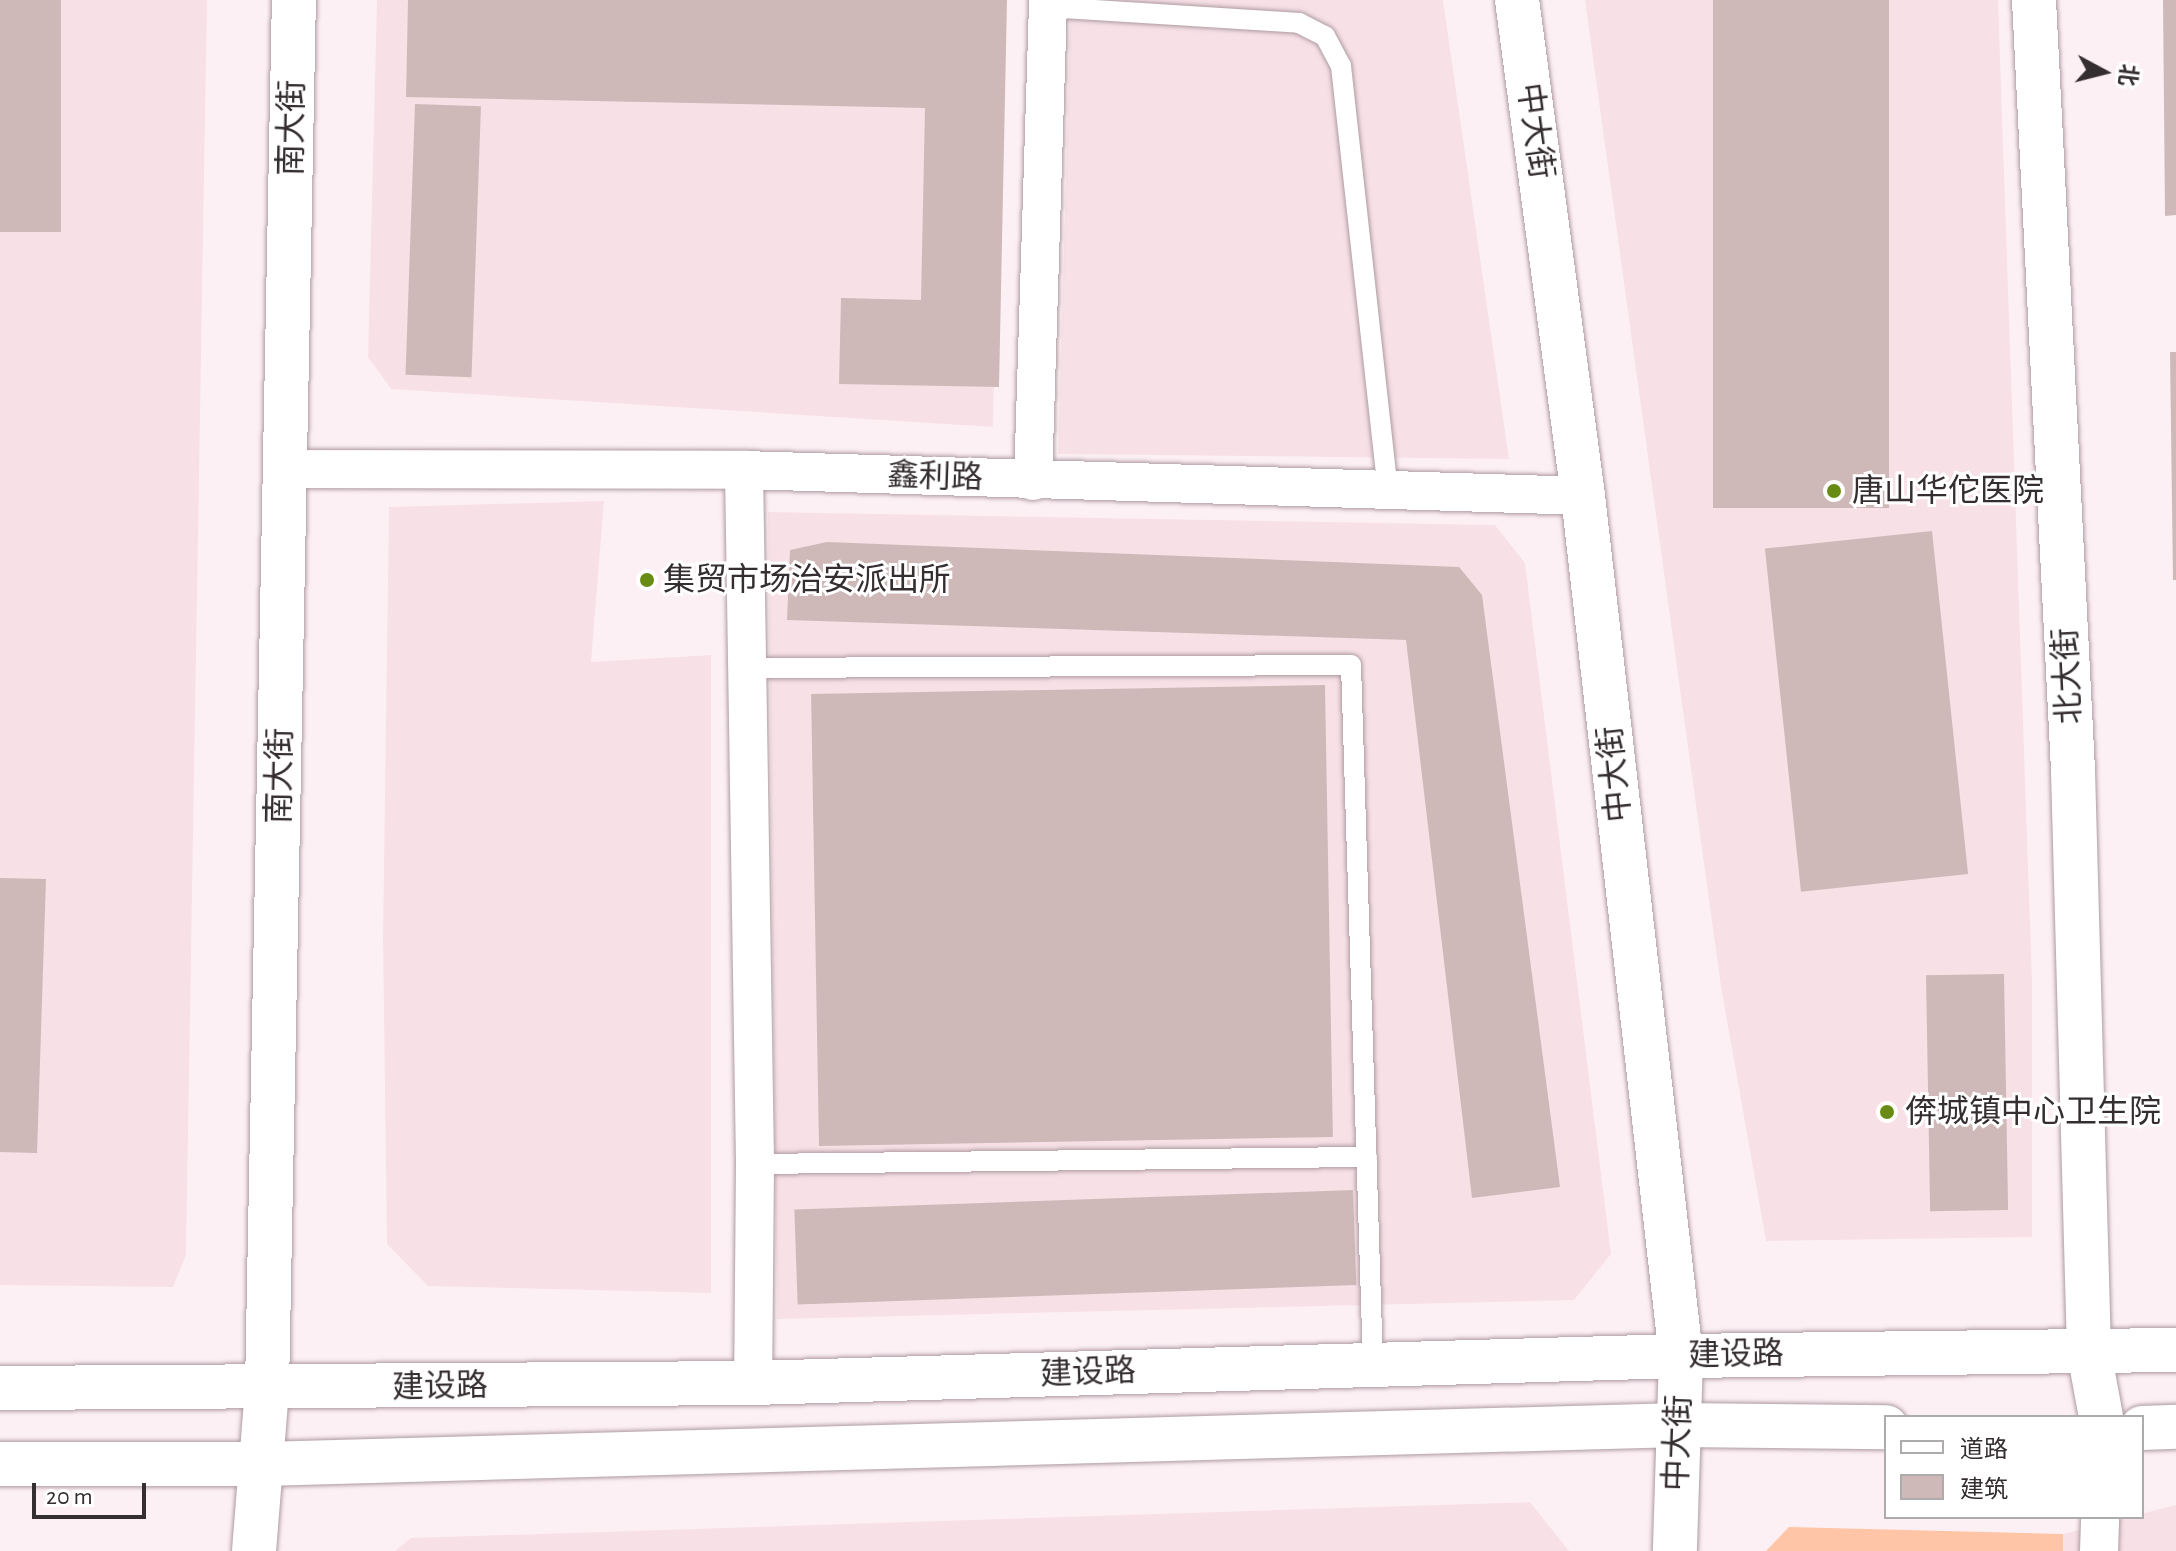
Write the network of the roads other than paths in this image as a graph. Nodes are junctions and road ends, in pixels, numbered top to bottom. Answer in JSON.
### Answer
{"nodes":[{"id":1,"x":294,"y":0,"type":"edge"},
{"id":2,"x":1517,"y":0,"type":"edge"},
{"id":3,"x":2034,"y":0,"type":"edge"},
{"id":4,"x":1048,"y":4,"type":"edge"},
{"id":5,"x":286,"y":469,"type":"junction"},
{"id":6,"x":744,"y":470,"type":"junction"},
{"id":7,"x":1033,"y":481,"type":"junction"},
{"id":8,"x":1388,"y":490,"type":"junction"},
{"id":9,"x":1583,"y":496,"type":"junction"},
{"id":10,"x":744,"y":668,"type":"junction"},
{"id":11,"x":1367,"y":1157,"type":"junction"},
{"id":12,"x":755,"y":1164,"type":"junction"},
{"id":13,"x":2176,"y":1350,"type":"edge"},
{"id":14,"x":2089,"y":1352,"type":"junction"},
{"id":15,"x":1681,"y":1356,"type":"junction"},
{"id":16,"x":1373,"y":1365,"type":"junction"},
{"id":17,"x":753,"y":1383,"type":"junction"},
{"id":18,"x":0,"y":1388,"type":"edge"},
{"id":19,"x":267,"y":1388,"type":"junction"},
{"id":20,"x":2101,"y":1415,"type":"edge"},
{"id":21,"x":1679,"y":1425,"type":"junction"},
{"id":22,"x":1884,"y":1427,"type":"edge"},
{"id":23,"x":2176,"y":1427,"type":"edge"},
{"id":24,"x":2144,"y":1428,"type":"edge"},
{"id":25,"x":0,"y":1464,"type":"edge"},
{"id":26,"x":263,"y":1464,"type":"junction"},
{"id":27,"x":2100,"y":1519,"type":"edge"},
{"id":28,"x":254,"y":1551,"type":"edge"},
{"id":29,"x":1675,"y":1551,"type":"edge"},
{"id":30,"x":2099,"y":1551,"type":"edge"}],
"edges":[{"from":1,"to":5,"type":"main road","name":"南大街"},
{"from":2,"to":9,"type":"main road","name":"中大街"},
{"from":3,"to":14,"type":"main road","name":"北大街"},
{"from":4,"to":7,"type":"street"},
{"from":4,"to":8,"type":"lane"},
{"from":5,"to":6,"type":"street","name":"鑫利路"},
{"from":5,"to":19,"type":"main road","name":"南大街"},
{"from":6,"to":7,"type":"street","name":"鑫利路"},
{"from":6,"to":10,"type":"street"},
{"from":7,"to":8,"type":"street","name":"鑫利路"},
{"from":8,"to":9,"type":"street","name":"鑫利路"},
{"from":9,"to":15,"type":"main road","name":"中大街"},
{"from":10,"to":11,"type":"lane"},
{"from":10,"to":12,"type":"street"},
{"from":11,"to":12,"type":"lane"},
{"from":11,"to":16,"type":"lane"},
{"from":12,"to":17,"type":"street"},
{"from":13,"to":14,"type":"main road","name":"建设路"},
{"from":14,"to":15,"type":"main road","name":"建设路"},
{"from":14,"to":20,"type":"main road","name":"北大街"},
{"from":15,"to":16,"type":"main road","name":"建设路"},
{"from":15,"to":21,"type":"main road","name":"中大街"},
{"from":16,"to":17,"type":"main road","name":"建设路"},
{"from":17,"to":19,"type":"main road","name":"建设路"},
{"from":18,"to":19,"type":"main road","name":"建设路"},
{"from":19,"to":26,"type":"main road","name":"南大街"},
{"from":21,"to":22,"type":"main road"},
{"from":21,"to":26,"type":"main road"},
{"from":21,"to":29,"type":"main road","name":"中大街"},
{"from":23,"to":24,"type":"main road"},
{"from":25,"to":26,"type":"main road"},
{"from":26,"to":28,"type":"main road","name":"南大街"},
{"from":27,"to":30,"type":"street"}]}
